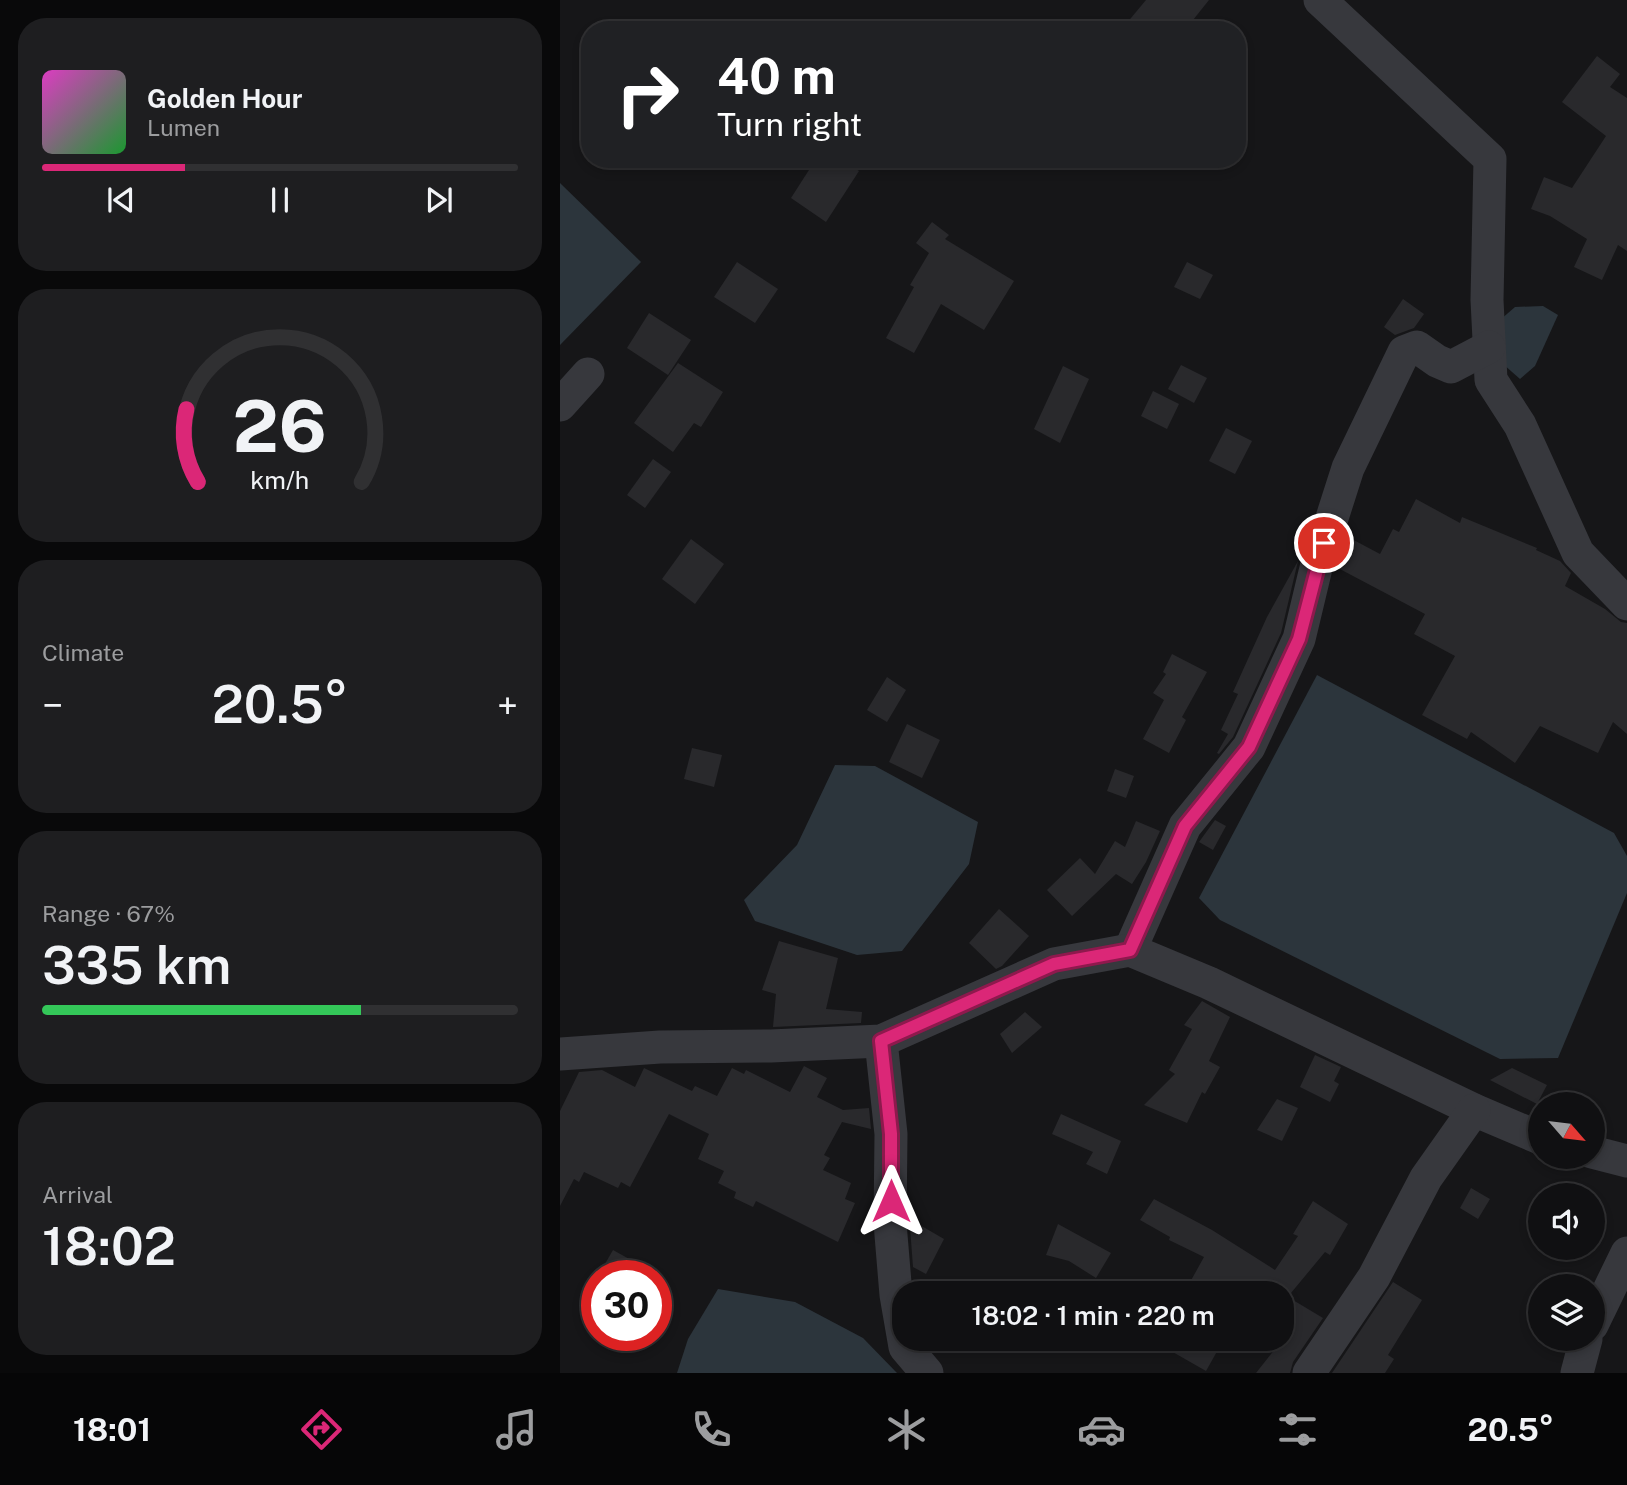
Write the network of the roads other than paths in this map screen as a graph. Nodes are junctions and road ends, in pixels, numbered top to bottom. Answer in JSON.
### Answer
{"nodes":[{"id":1,"x":1320,"y":0,"type":"edge"},
{"id":2,"x":1489,"y":347,"type":"junction"},
{"id":3,"x":588,"y":374,"type":"dead end"},
{"id":4,"x":560,"y":405,"type":"edge"},
{"id":5,"x":1627,"y":604,"type":"edge"},
{"id":6,"x":1130,"y":950,"type":"junction"},
{"id":7,"x":881,"y":1041,"type":"junction"},
{"id":8,"x":560,"y":1054,"type":"edge"},
{"id":9,"x":1474,"y":1110,"type":"junction"},
{"id":10,"x":1528,"y":1133,"type":"edge"},
{"id":11,"x":1605,"y":1155,"type":"edge"},
{"id":12,"x":1627,"y":1161,"type":"edge"},
{"id":13,"x":1627,"y":1252,"type":"edge"},
{"id":14,"x":1605,"y":1298,"type":"edge"},
{"id":15,"x":1583,"y":1351,"type":"edge"},
{"id":16,"x":927,"y":1373,"type":"edge"},
{"id":17,"x":1309,"y":1373,"type":"edge"},
{"id":18,"x":1577,"y":1373,"type":"edge"}],
"edges":[{"from":1,"to":2,"type":"street"},
{"from":2,"to":5,"type":"street"},
{"from":2,"to":6,"type":"street"},
{"from":3,"to":4,"type":"street"},
{"from":6,"to":7,"type":"street"},
{"from":6,"to":9,"type":"street"},
{"from":7,"to":8,"type":"street"},
{"from":7,"to":16,"type":"street"},
{"from":9,"to":10,"type":"street"},
{"from":9,"to":17,"type":"street"},
{"from":11,"to":12,"type":"street"},
{"from":13,"to":14,"type":"street"},
{"from":15,"to":18,"type":"street"}]}
